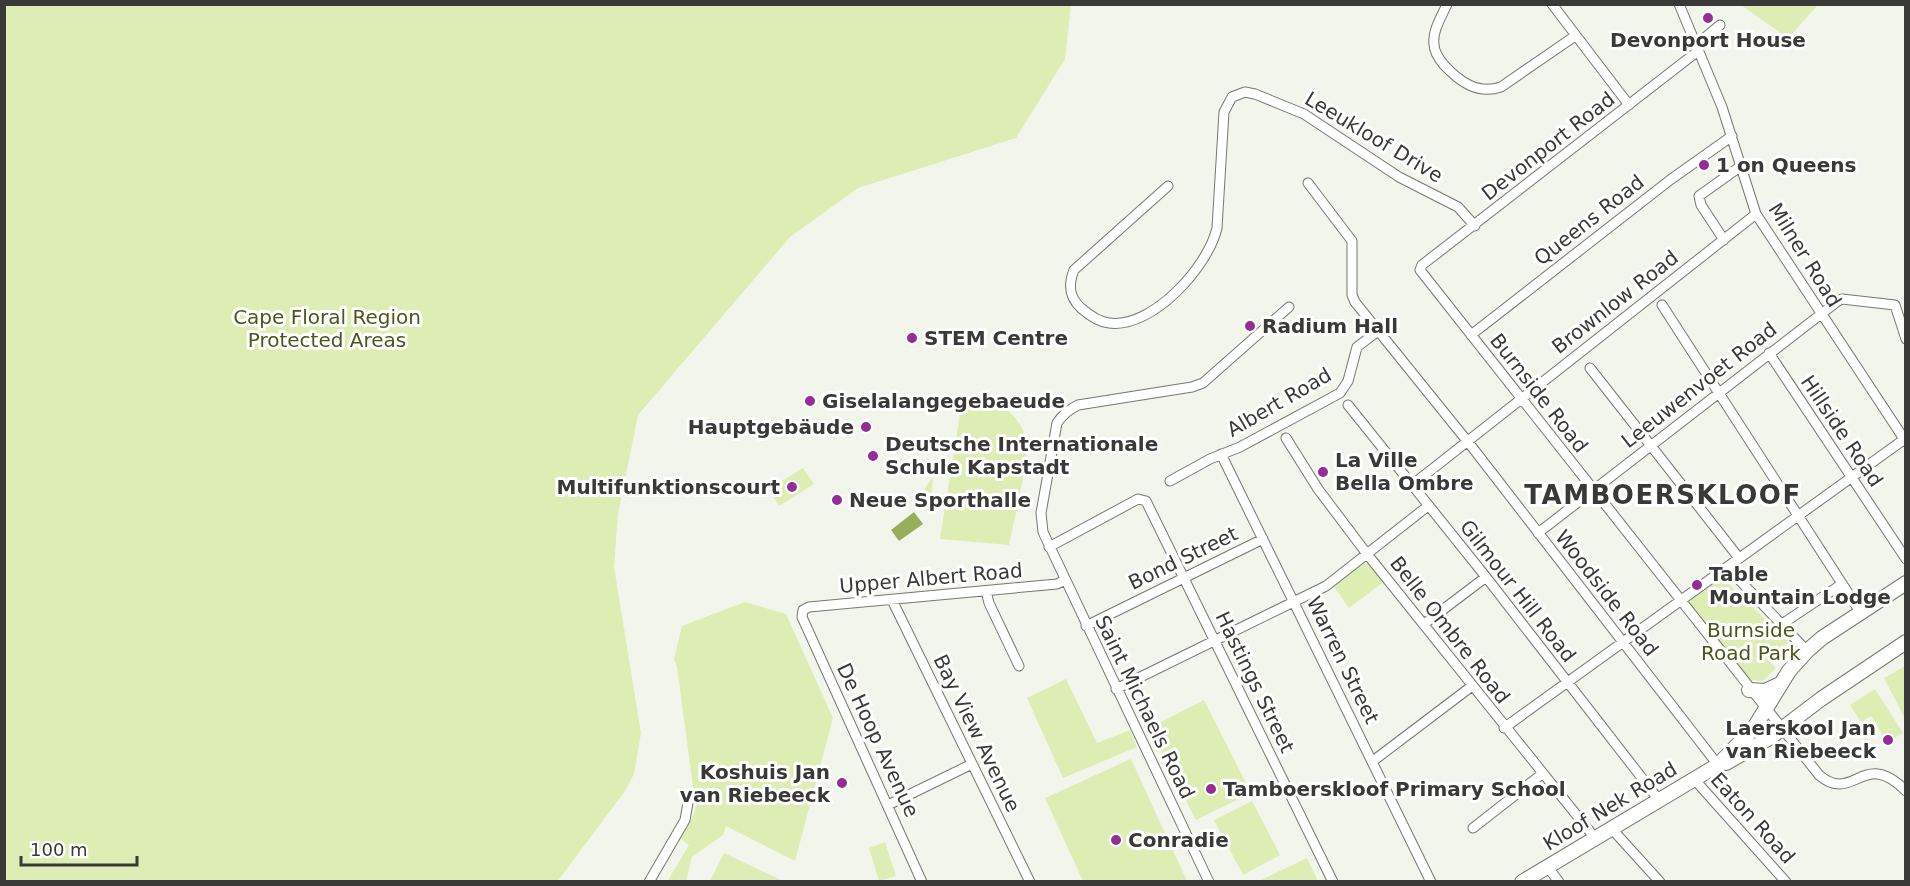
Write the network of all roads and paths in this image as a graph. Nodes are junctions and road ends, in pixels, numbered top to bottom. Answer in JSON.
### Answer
{"nodes":[{"id":1,"x":1447,"y":4,"type":"edge"},
{"id":2,"x":1552,"y":4,"type":"edge"},
{"id":3,"x":1679,"y":4,"type":"edge"},
{"id":4,"x":1720,"y":25,"type":"dead end"},
{"id":5,"x":1575,"y":36,"type":"junction"},
{"id":6,"x":1697,"y":48,"type":"junction"},
{"id":7,"x":1629,"y":105,"type":"junction"},
{"id":8,"x":1732,"y":136,"type":"junction"},
{"id":9,"x":1741,"y":166,"type":"junction"},
{"id":10,"x":1308,"y":183,"type":"dead end"},
{"id":11,"x":1168,"y":186,"type":"dead end"},
{"id":12,"x":1756,"y":214,"type":"junction"},
{"id":13,"x":1475,"y":226,"type":"junction"},
{"id":14,"x":1724,"y":240,"type":"junction"},
{"id":15,"x":1420,"y":268,"type":"joint"},
{"id":16,"x":1662,"y":305,"type":"dead end"},
{"id":17,"x":1289,"y":307,"type":"dead end"},
{"id":18,"x":1820,"y":314,"type":"junction"},
{"id":19,"x":1378,"y":331,"type":"junction"},
{"id":20,"x":1471,"y":335,"type":"junction"},
{"id":21,"x":1905,"y":338,"type":"edge"},
{"id":22,"x":1769,"y":353,"type":"junction"},
{"id":23,"x":1590,"y":368,"type":"dead end"},
{"id":24,"x":1719,"y":394,"type":"junction"},
{"id":25,"x":1520,"y":399,"type":"junction"},
{"id":26,"x":1348,"y":405,"type":"dead end"},
{"id":27,"x":1286,"y":438,"type":"dead end"},
{"id":28,"x":1905,"y":440,"type":"edge"},
{"id":29,"x":1466,"y":441,"type":"junction"},
{"id":30,"x":1650,"y":445,"type":"junction"},
{"id":31,"x":1221,"y":454,"type":"junction"},
{"id":32,"x":1851,"y":477,"type":"junction"},
{"id":33,"x":1170,"y":481,"type":"dead end"},
{"id":34,"x":1412,"y":485,"type":"junction"},
{"id":35,"x":1592,"y":490,"type":"junction"},
{"id":36,"x":1428,"y":506,"type":"junction"},
{"id":37,"x":1798,"y":515,"type":"junction"},
{"id":38,"x":1538,"y":533,"type":"junction"},
{"id":39,"x":1263,"y":539,"type":"junction"},
{"id":40,"x":1049,"y":547,"type":"junction"},
{"id":41,"x":1367,"y":554,"type":"junction"},
{"id":42,"x":1739,"y":558,"type":"junction"},
{"id":43,"x":1905,"y":559,"type":"edge"},
{"id":44,"x":1727,"y":567,"type":"junction"},
{"id":45,"x":1486,"y":577,"type":"junction"},
{"id":46,"x":1185,"y":579,"type":"junction"},
{"id":47,"x":1065,"y":580,"type":"junction"},
{"id":48,"x":1905,"y":583,"type":"edge"},
{"id":49,"x":1842,"y":584,"type":"junction"},
{"id":50,"x":986,"y":591,"type":"junction"},
{"id":51,"x":892,"y":600,"type":"junction"},
{"id":52,"x":1680,"y":601,"type":"junction"},
{"id":53,"x":1294,"y":602,"type":"junction"},
{"id":54,"x":802,"y":612,"type":"joint"},
{"id":55,"x":1861,"y":613,"type":"junction"},
{"id":56,"x":1424,"y":624,"type":"junction"},
{"id":57,"x":1782,"y":624,"type":"junction"},
{"id":58,"x":1086,"y":626,"type":"junction"},
{"id":59,"x":1215,"y":640,"type":"junction"},
{"id":60,"x":1624,"y":642,"type":"junction"},
{"id":61,"x":1905,"y":642,"type":"edge"},
{"id":62,"x":1807,"y":651,"type":"junction"},
{"id":63,"x":1019,"y":666,"type":"dead end"},
{"id":64,"x":1567,"y":682,"type":"junction"},
{"id":65,"x":1780,"y":684,"type":"junction"},
{"id":66,"x":1472,"y":686,"type":"junction"},
{"id":67,"x":1116,"y":689,"type":"junction"},
{"id":68,"x":1749,"y":690,"type":"junction"},
{"id":69,"x":1765,"y":709,"type":"junction"},
{"id":70,"x":1504,"y":728,"type":"junction"},
{"id":71,"x":1781,"y":729,"type":"junction"},
{"id":72,"x":1738,"y":745,"type":"junction"},
{"id":73,"x":1373,"y":761,"type":"junction"},
{"id":74,"x":972,"y":764,"type":"junction"},
{"id":75,"x":1718,"y":765,"type":"junction"},
{"id":76,"x":1542,"y":774,"type":"junction"},
{"id":77,"x":1694,"y":779,"type":"junction"},
{"id":78,"x":1905,"y":791,"type":"edge"},
{"id":79,"x":689,"y":797,"type":"dead end"},
{"id":80,"x":1659,"y":800,"type":"junction"},
{"id":81,"x":888,"y":805,"type":"junction"},
{"id":82,"x":1473,"y":828,"type":"dead end"},
{"id":83,"x":1611,"y":828,"type":"junction"},
{"id":84,"x":1594,"y":838,"type":"junction"},
{"id":85,"x":1547,"y":866,"type":"junction"},
{"id":86,"x":649,"y":882,"type":"edge"},
{"id":87,"x":922,"y":882,"type":"edge"},
{"id":88,"x":1030,"y":882,"type":"edge"},
{"id":89,"x":1209,"y":882,"type":"edge"},
{"id":90,"x":1333,"y":882,"type":"edge"},
{"id":91,"x":1431,"y":882,"type":"edge"},
{"id":92,"x":1522,"y":882,"type":"edge"},
{"id":93,"x":1559,"y":882,"type":"edge"},
{"id":94,"x":1660,"y":882,"type":"edge"},
{"id":95,"x":1786,"y":882,"type":"edge"}],
"edges":[{"from":1,"to":5,"type":"street"},
{"from":2,"to":5,"type":"street"},
{"from":3,"to":6,"type":"street","name":"Milner Road"},
{"from":4,"to":6,"type":"street","name":"Devonport Road"},
{"from":5,"to":7,"type":"street"},
{"from":6,"to":7,"type":"street","name":"Devonport Road"},
{"from":6,"to":8,"type":"street","name":"Milner Road"},
{"from":7,"to":13,"type":"street","name":"Devonport Road"},
{"from":8,"to":9,"type":"street","name":"Milner Road"},
{"from":8,"to":20,"type":"street","name":"Queens Road"},
{"from":9,"to":12,"type":"street","name":"Milner Road"},
{"from":9,"to":14,"type":"street"},
{"from":10,"to":19,"type":"street","name":"Woodside Road"},
{"from":11,"to":13,"type":"street","name":"Leeukloof Drive"},
{"from":12,"to":14,"type":"street","name":"Brownlow Road"},
{"from":12,"to":18,"type":"street","name":"Milner Road"},
{"from":13,"to":15,"type":"street","name":"Devonport Road"},
{"from":14,"to":25,"type":"street","name":"Brownlow Road"},
{"from":15,"to":20,"type":"street","name":"Burnside Road"},
{"from":16,"to":24,"type":"street"},
{"from":17,"to":40,"type":"street","name":"Saint Michaels Road"},
{"from":18,"to":21,"type":"street","name":"Leeuwenvoet Road"},
{"from":18,"to":22,"type":"street","name":"Leeuwenvoet Road"},
{"from":18,"to":28,"type":"street","name":"Milner Road"},
{"from":19,"to":29,"type":"street","name":"Woodside Road"},
{"from":19,"to":31,"type":"street","name":"Albert Road"},
{"from":20,"to":25,"type":"street","name":"Burnside Road"},
{"from":22,"to":24,"type":"street","name":"Leeuwenvoet Road"},
{"from":22,"to":32,"type":"street","name":"Hillside Road"},
{"from":23,"to":30,"type":"street"},
{"from":24,"to":30,"type":"street","name":"Leeuwenvoet Road"},
{"from":24,"to":37,"type":"street"},
{"from":25,"to":29,"type":"street","name":"Brownlow Road"},
{"from":25,"to":35,"type":"street","name":"Burnside Road"},
{"from":26,"to":34,"type":"street","name":"Gilmour Hill Road"},
{"from":27,"to":41,"type":"street","name":"Belle Ombre Road"},
{"from":28,"to":32,"type":"street"},
{"from":29,"to":34,"type":"street","name":"Brownlow Road"},
{"from":29,"to":38,"type":"street","name":"Woodside Road"},
{"from":30,"to":35,"type":"street","name":"Leeuwenvoet Road"},
{"from":30,"to":42,"type":"street"},
{"from":31,"to":33,"type":"street","name":"Albert Road"},
{"from":31,"to":39,"type":"street","name":"Warren Street"},
{"from":32,"to":37,"type":"street"},
{"from":32,"to":43,"type":"street","name":"Hillside Road"},
{"from":34,"to":36,"type":"street","name":"Gilmour Hill Road"},
{"from":35,"to":38,"type":"street","name":"Leeuwenvoet Road"},
{"from":35,"to":52,"type":"street","name":"Burnside Road"},
{"from":36,"to":41,"type":"street"},
{"from":36,"to":45,"type":"street","name":"Gilmour Hill Road"},
{"from":37,"to":42,"type":"street"},
{"from":37,"to":49,"type":"street"},
{"from":38,"to":60,"type":"street","name":"Woodside Road"},
{"from":39,"to":46,"type":"street","name":"Bond Street"},
{"from":39,"to":53,"type":"street","name":"Warren Street"},
{"from":40,"to":46,"type":"street","name":"Hastings Street"},
{"from":40,"to":47,"type":"street","name":"Saint Michaels Road"},
{"from":41,"to":53,"type":"street"},
{"from":41,"to":56,"type":"street","name":"Belle Ombre Road"},
{"from":42,"to":44,"type":"street"},
{"from":44,"to":52,"type":"street"},
{"from":44,"to":57,"type":"street"},
{"from":45,"to":56,"type":"street"},
{"from":45,"to":64,"type":"street","name":"Gilmour Hill Road"},
{"from":46,"to":58,"type":"street","name":"Bond Street"},
{"from":46,"to":59,"type":"street","name":"Hastings Street"},
{"from":47,"to":50,"type":"street","name":"Upper Albert Road"},
{"from":47,"to":58,"type":"street","name":"Saint Michaels Road"},
{"from":48,"to":55,"type":"main road"},
{"from":49,"to":55,"type":"street"},
{"from":49,"to":57,"type":"street"},
{"from":50,"to":51,"type":"street","name":"Upper Albert Road"},
{"from":50,"to":63,"type":"street"},
{"from":51,"to":54,"type":"street","name":"Upper Albert Road"},
{"from":51,"to":74,"type":"street","name":"Bay View Avenue"},
{"from":52,"to":60,"type":"street"},
{"from":52,"to":68,"type":"street","name":"Burnside Road"},
{"from":53,"to":59,"type":"street"},
{"from":53,"to":73,"type":"street","name":"Warren Street"},
{"from":54,"to":81,"type":"street","name":"De Hoop Avenue"},
{"from":55,"to":62,"type":"main road"},
{"from":56,"to":66,"type":"street","name":"Belle Ombre Road"},
{"from":57,"to":62,"type":"street"},
{"from":58,"to":67,"type":"street","name":"Saint Michaels Road"},
{"from":59,"to":67,"type":"street"},
{"from":59,"to":90,"type":"street","name":"Hastings Street"},
{"from":60,"to":64,"type":"street"},
{"from":60,"to":75,"type":"street","name":"Woodside Road"},
{"from":61,"to":71,"type":"main road"},
{"from":62,"to":65,"type":"main road"},
{"from":64,"to":70,"type":"street"},
{"from":64,"to":80,"type":"street","name":"Gilmour Hill Road"},
{"from":65,"to":68,"type":"main road"},
{"from":65,"to":69,"type":"main road"},
{"from":66,"to":70,"type":"street","name":"Belle Ombre Road"},
{"from":66,"to":73,"type":"street"},
{"from":67,"to":89,"type":"street","name":"Saint Michaels Road"},
{"from":68,"to":69,"type":"street","name":"Burnside Road"},
{"from":69,"to":71,"type":"street"},
{"from":69,"to":72,"type":"main road"},
{"from":70,"to":76,"type":"street","name":"Belle Ombre Road"},
{"from":71,"to":72,"type":"main road"},
{"from":71,"to":75,"type":"main road"},
{"from":71,"to":78,"type":"street"},
{"from":72,"to":75,"type":"main road"},
{"from":73,"to":91,"type":"street","name":"Warren Street"},
{"from":74,"to":81,"type":"street"},
{"from":74,"to":88,"type":"street","name":"Bay View Avenue"},
{"from":75,"to":77,"type":"main road","name":"Kloof Nek Road"},
{"from":76,"to":82,"type":"street"},
{"from":76,"to":84,"type":"street","name":"Belle Ombre Road"},
{"from":77,"to":80,"type":"main road","name":"Kloof Nek Road"},
{"from":77,"to":95,"type":"street","name":"Eaton Road"},
{"from":79,"to":86,"type":"street"},
{"from":80,"to":83,"type":"main road","name":"Kloof Nek Road"},
{"from":81,"to":87,"type":"street","name":"De Hoop Avenue"},
{"from":83,"to":84,"type":"main road","name":"Kloof Nek Road"},
{"from":83,"to":94,"type":"street"},
{"from":84,"to":85,"type":"main road","name":"Kloof Nek Road"},
{"from":85,"to":92,"type":"main road","name":"Kloof Nek Road"},
{"from":85,"to":93,"type":"street"}]}
